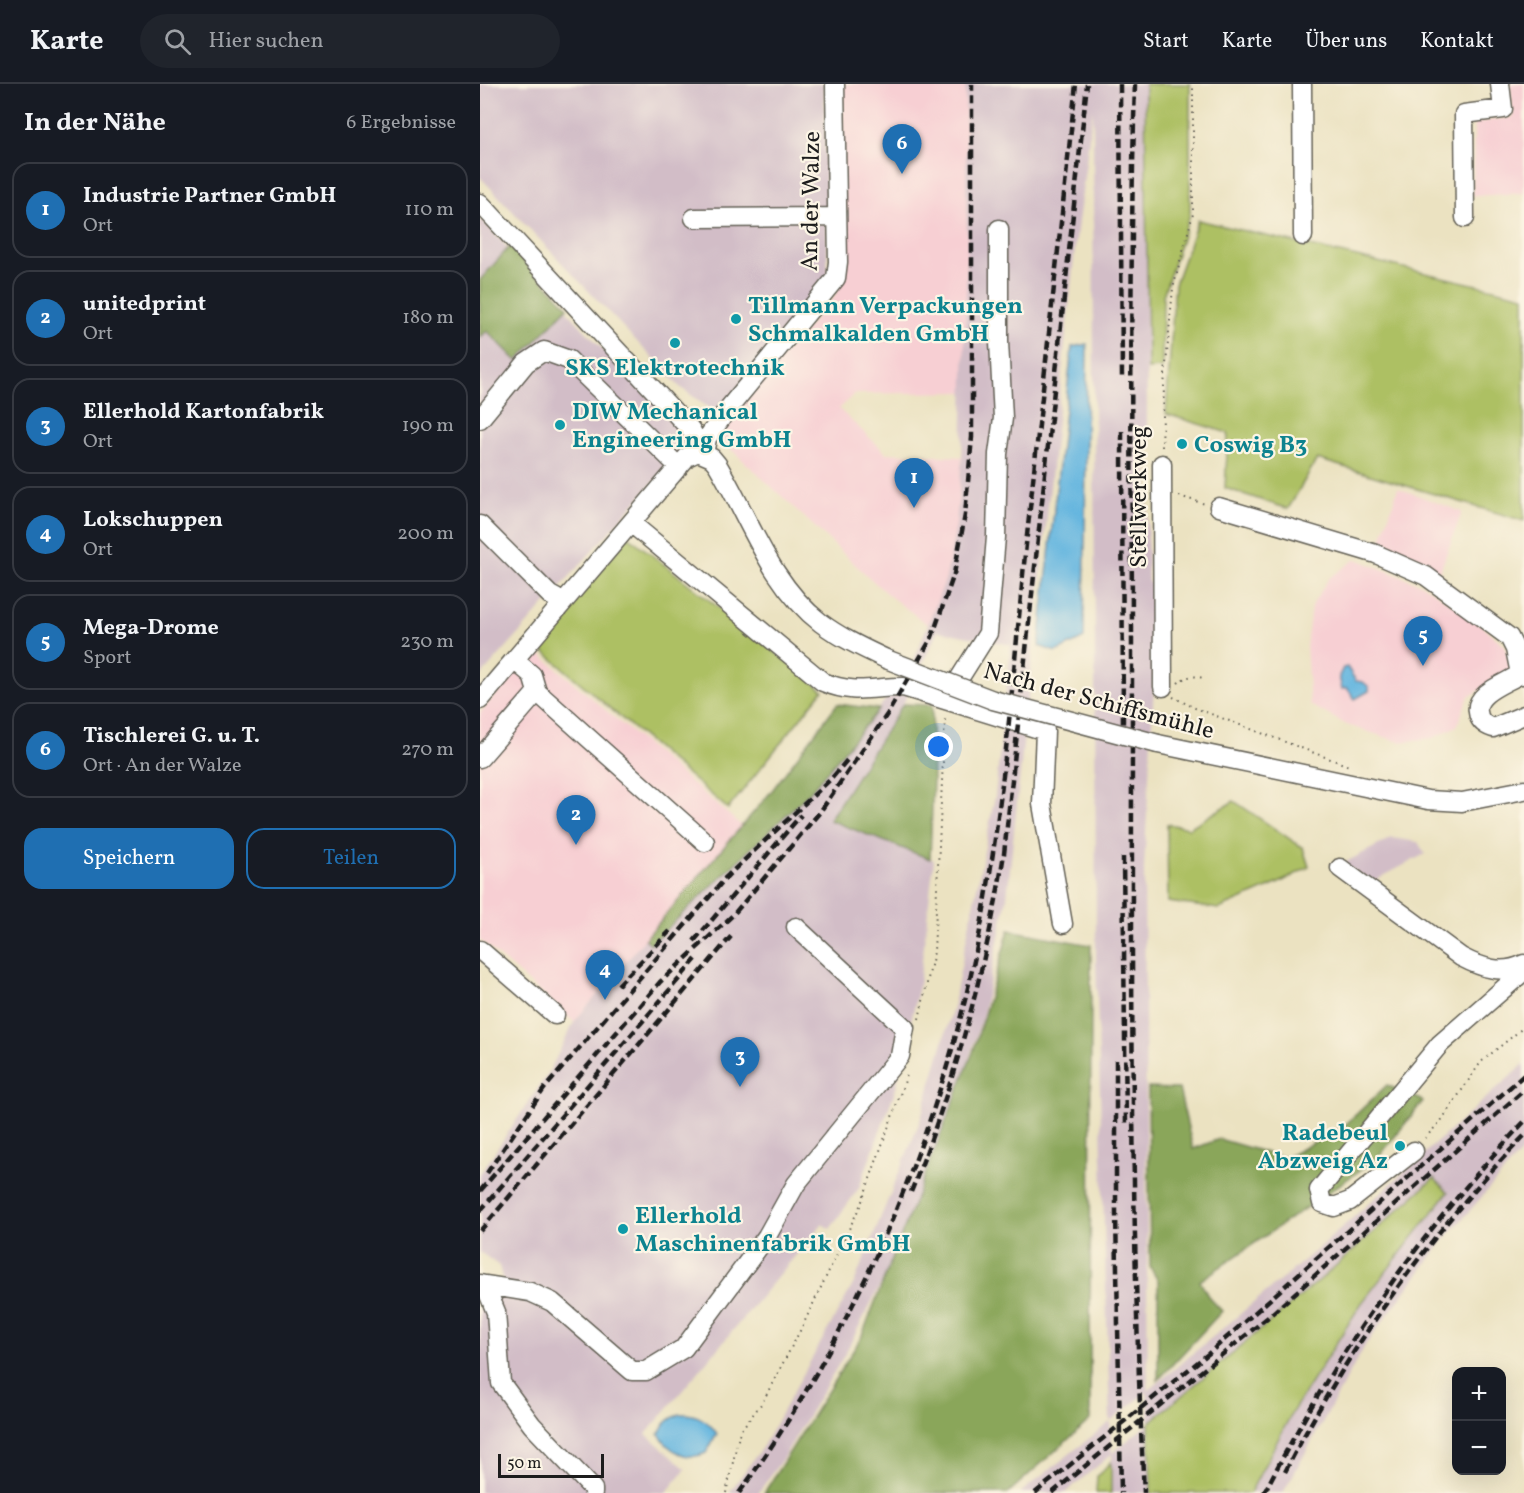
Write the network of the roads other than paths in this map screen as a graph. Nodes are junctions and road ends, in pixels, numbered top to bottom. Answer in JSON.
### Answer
{"nodes":[{"id":1,"x":835,"y":84,"type":"edge"},
{"id":2,"x":1302,"y":84,"type":"edge"},
{"id":3,"x":1500,"y":84,"type":"edge"},
{"id":4,"x":480,"y":203,"type":"edge"},
{"id":5,"x":837,"y":217,"type":"junction"},
{"id":6,"x":694,"y":218,"type":"dead end"},
{"id":7,"x":1465,"y":218,"type":"dead end"},
{"id":8,"x":999,"y":229,"type":"dead end"},
{"id":9,"x":1303,"y":236,"type":"dead end"},
{"id":10,"x":480,"y":419,"type":"edge"},
{"id":11,"x":704,"y":454,"type":"junction"},
{"id":12,"x":1162,"y":464,"type":"road end"},
{"id":13,"x":679,"y":467,"type":"junction"},
{"id":14,"x":1219,"y":507,"type":"road end"},
{"id":15,"x":631,"y":523,"type":"junction"},
{"id":16,"x":480,"y":525,"type":"edge"},
{"id":17,"x":563,"y":602,"type":"junction"},
{"id":18,"x":514,"y":660,"type":"junction"},
{"id":19,"x":1522,"y":674,"type":"edge"},
{"id":20,"x":1163,"y":687,"type":"road end"},
{"id":21,"x":537,"y":692,"type":"junction"},
{"id":22,"x":480,"y":700,"type":"edge"},
{"id":23,"x":946,"y":700,"type":"junction"},
{"id":24,"x":1524,"y":715,"type":"edge"},
{"id":25,"x":480,"y":758,"type":"edge"},
{"id":26,"x":1524,"y":790,"type":"edge"},
{"id":27,"x":705,"y":842,"type":"dead end"},
{"id":28,"x":1340,"y":868,"type":"dead end"},
{"id":29,"x":1063,"y":924,"type":"dead end"},
{"id":30,"x":795,"y":927,"type":"dead end"},
{"id":31,"x":480,"y":950,"type":"edge"},
{"id":32,"x":1524,"y":964,"type":"edge"},
{"id":33,"x":1524,"y":970,"type":"edge"},
{"id":34,"x":555,"y":1016,"type":"dead end"},
{"id":35,"x":1414,"y":1150,"type":"road end"},
{"id":36,"x":483,"y":1284,"type":"edge"},
{"id":37,"x":593,"y":1493,"type":"edge"}],
"edges":[{"from":1,"to":5,"type":"street","name":"An der Walze"},
{"from":2,"to":9,"type":"street"},
{"from":3,"to":7,"type":"street"},
{"from":4,"to":11,"type":"street","name":"Nach der Schiffsmühle"},
{"from":5,"to":6,"type":"street"},
{"from":5,"to":11,"type":"street","name":"An der Walze"},
{"from":8,"to":23,"type":"street"},
{"from":10,"to":13,"type":"street"},
{"from":11,"to":13,"type":"street"},
{"from":11,"to":26,"type":"street","name":"Nach der Schiffsmühle","bridge":true},
{"from":12,"to":20,"type":"street","name":"Stellwerkweg"},
{"from":13,"to":15,"type":"street"},
{"from":14,"to":19,"type":"street"},
{"from":15,"to":17,"type":"street"},
{"from":15,"to":23,"type":"street","name":"Nach der Schiffsmühle"},
{"from":16,"to":17,"type":"street"},
{"from":17,"to":18,"type":"street"},
{"from":18,"to":21,"type":"street"},
{"from":18,"to":22,"type":"street"},
{"from":19,"to":24,"type":"street"},
{"from":21,"to":25,"type":"street"},
{"from":21,"to":27,"type":"street"},
{"from":23,"to":29,"type":"street","name":"Nach der Schiffsmühle"},
{"from":28,"to":32,"type":"street"},
{"from":30,"to":36,"type":"street"},
{"from":31,"to":34,"type":"street"},
{"from":33,"to":35,"type":"street"},
{"from":36,"to":37,"type":"street"}]}
